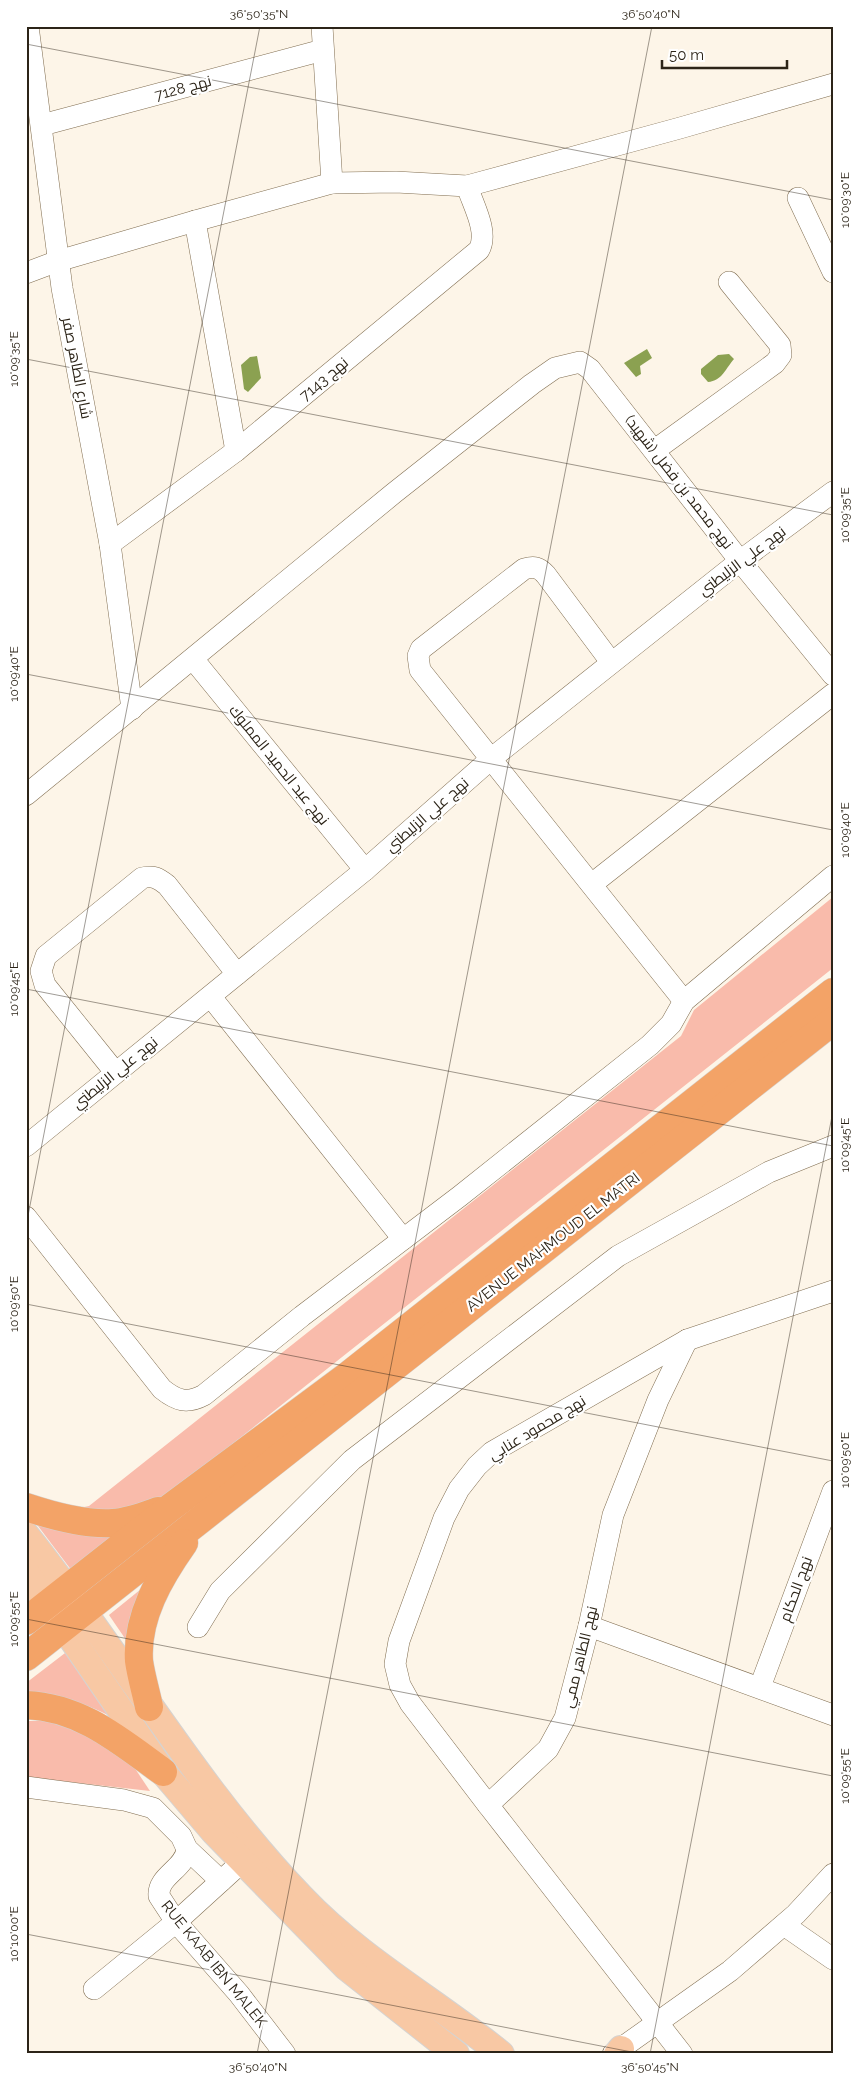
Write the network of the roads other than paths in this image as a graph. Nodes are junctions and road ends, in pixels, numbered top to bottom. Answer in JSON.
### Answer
{"nodes":[{"id":1,"x":28,"y":29,"type":"edge"},
{"id":2,"x":326,"y":33,"type":"edge"},
{"id":3,"x":833,"y":84,"type":"edge"},
{"id":4,"x":42,"y":125,"type":"junction"},
{"id":5,"x":332,"y":183,"type":"junction"},
{"id":6,"x":467,"y":186,"type":"junction"},
{"id":7,"x":798,"y":198,"type":"dead end"},
{"id":8,"x":195,"y":221,"type":"junction"},
{"id":9,"x":58,"y":261,"type":"junction"},
{"id":10,"x":833,"y":272,"type":"edge"},
{"id":11,"x":26,"y":273,"type":"edge"},
{"id":12,"x":729,"y":282,"type":"dead end"},
{"id":13,"x":656,"y":450,"type":"junction"},
{"id":14,"x":236,"y":451,"type":"junction"},
{"id":15,"x":833,"y":492,"type":"edge"},
{"id":16,"x":110,"y":544,"type":"junction"},
{"id":17,"x":740,"y":562,"type":"junction"},
{"id":18,"x":193,"y":659,"type":"junction"},
{"id":19,"x":612,"y":662,"type":"junction"},
{"id":20,"x":833,"y":675,"type":"edge"},
{"id":21,"x":833,"y":694,"type":"edge"},
{"id":22,"x":132,"y":709,"type":"junction"},
{"id":23,"x":492,"y":758,"type":"junction"},
{"id":24,"x":26,"y":794,"type":"edge"},
{"id":25,"x":365,"y":870,"type":"junction"},
{"id":26,"x":833,"y":876,"type":"edge"},
{"id":27,"x":592,"y":884,"type":"junction"},
{"id":28,"x":237,"y":974,"type":"junction"},
{"id":29,"x":833,"y":992,"type":"edge"},
{"id":30,"x":211,"y":996,"type":"junction"},
{"id":31,"x":684,"y":1001,"type":"junction"},
{"id":32,"x":833,"y":1021,"type":"edge"},
{"id":33,"x":114,"y":1072,"type":"junction"},
{"id":34,"x":26,"y":1146,"type":"edge"},
{"id":35,"x":833,"y":1146,"type":"edge"},
{"id":36,"x":26,"y":1217,"type":"edge"},
{"id":37,"x":403,"y":1239,"type":"junction"},
{"id":38,"x":833,"y":1291,"type":"edge"},
{"id":39,"x":687,"y":1340,"type":"junction"},
{"id":40,"x":833,"y":1491,"type":"edge"},
{"id":41,"x":26,"y":1507,"type":"edge"},
{"id":42,"x":172,"y":1507,"type":"junction"},
{"id":43,"x":199,"y":1522,"type":"junction"},
{"id":44,"x":26,"y":1535,"type":"edge"},
{"id":45,"x":26,"y":1572,"type":"edge"},
{"id":46,"x":59,"y":1596,"type":"junction"},
{"id":47,"x":75,"y":1619,"type":"junction"},
{"id":48,"x":26,"y":1621,"type":"edge"},
{"id":49,"x":589,"y":1626,"type":"junction"},
{"id":50,"x":198,"y":1627,"type":"dead end"},
{"id":51,"x":26,"y":1657,"type":"edge"},
{"id":52,"x":760,"y":1687,"type":"junction"},
{"id":53,"x":26,"y":1705,"type":"edge"},
{"id":54,"x":149,"y":1707,"type":"junction"},
{"id":55,"x":833,"y":1715,"type":"edge"},
{"id":56,"x":163,"y":1772,"type":"junction"},
{"id":57,"x":26,"y":1788,"type":"edge"},
{"id":58,"x":488,"y":1806,"type":"junction"},
{"id":59,"x":187,"y":1849,"type":"junction"},
{"id":60,"x":242,"y":1862,"type":"junction"},
{"id":61,"x":833,"y":1874,"type":"edge"},
{"id":62,"x":221,"y":1881,"type":"junction"},
{"id":63,"x":176,"y":1922,"type":"junction"},
{"id":64,"x":784,"y":1925,"type":"junction"},
{"id":65,"x":833,"y":1959,"type":"edge"},
{"id":66,"x":94,"y":1989,"type":"dead end"},
{"id":67,"x":658,"y":2022,"type":"junction"},
{"id":68,"x":426,"y":2031,"type":"junction"},
{"id":69,"x":501,"y":2051,"type":"edge"},
{"id":70,"x":617,"y":2052,"type":"edge"},
{"id":71,"x":285,"y":2054,"type":"edge"},
{"id":72,"x":441,"y":2054,"type":"edge"},
{"id":73,"x":456,"y":2054,"type":"edge"},
{"id":74,"x":682,"y":2054,"type":"edge"}],
"edges":[{"from":1,"to":4,"type":"street","name":"شارع الطاهر صفر"},
{"from":2,"to":4,"type":"street","name":"نهج 7128"},
{"from":2,"to":5,"type":"street"},
{"from":3,"to":6,"type":"street"},
{"from":4,"to":9,"type":"street","name":"شارع الطاهر صفر"},
{"from":5,"to":6,"type":"street"},
{"from":5,"to":8,"type":"street"},
{"from":6,"to":14,"type":"street","name":"نهج 7143"},
{"from":7,"to":10,"type":"street"},
{"from":8,"to":9,"type":"street"},
{"from":8,"to":14,"type":"street"},
{"from":9,"to":11,"type":"street"},
{"from":9,"to":16,"type":"street","name":"شارع الطاهر صفر"},
{"from":12,"to":13,"type":"street"},
{"from":13,"to":17,"type":"street","name":"نهج محمد بن فضل (شهيد)"},
{"from":13,"to":18,"type":"street","name":"نهج محمد بن فضل (شهيد)"},
{"from":14,"to":16,"type":"street","name":"نهج 7143"},
{"from":15,"to":17,"type":"street","name":"نهج علي الزليطني"},
{"from":16,"to":22,"type":"street","name":"شارع الطاهر صفر"},
{"from":17,"to":19,"type":"street","name":"نهج علي الزليطني"},
{"from":17,"to":20,"type":"street","name":"نهج محمد بن فضل (شهيد)"},
{"from":18,"to":22,"type":"street"},
{"from":18,"to":25,"type":"street","name":"نهج عبد الحميد المملوك"},
{"from":19,"to":23,"type":"street","name":"نهج علي الزليطني"},
{"from":19,"to":23,"type":"street"},
{"from":21,"to":27,"type":"street"},
{"from":22,"to":24,"type":"street"},
{"from":23,"to":25,"type":"street","name":"نهج علي الزليطني"},
{"from":23,"to":27,"type":"street"},
{"from":25,"to":28,"type":"street","name":"نهج علي الزليطني"},
{"from":26,"to":31,"type":"street"},
{"from":27,"to":31,"type":"street"},
{"from":28,"to":30,"type":"street","name":"نهج علي الزليطني"},
{"from":28,"to":33,"type":"street"},
{"from":29,"to":42,"type":"highway","name":"AVENUE MAHMOUD EL MATRI"},
{"from":30,"to":33,"type":"street","name":"نهج علي الزليطني"},
{"from":30,"to":37,"type":"street"},
{"from":31,"to":37,"type":"street"},
{"from":32,"to":43,"type":"highway","name":"AVENUE MAHMOUD EL MATRI"},
{"from":33,"to":34,"type":"street","name":"نهج علي الزليطني"},
{"from":35,"to":50,"type":"street"},
{"from":36,"to":37,"type":"street"},
{"from":38,"to":39,"type":"street","name":"نهج محمود عنابي"},
{"from":39,"to":49,"type":"street","name":"نهج الطاهر ممي"},
{"from":39,"to":58,"type":"street","name":"نهج محمود عنابي"},
{"from":40,"to":52,"type":"street","name":"نهج الحكام"},
{"from":41,"to":42,"type":"highway"},
{"from":42,"to":46,"type":"highway","name":"AVENUE MAHMOUD EL MATRI"},
{"from":43,"to":47,"type":"highway","name":"AVENUE MAHMOUD EL MATRI"},
{"from":43,"to":54,"type":"highway"},
{"from":44,"to":46,"type":"main road"},
{"from":45,"to":46,"type":"main road"},
{"from":46,"to":47,"type":"main road"},
{"from":46,"to":48,"type":"highway","name":"AVENUE MAHMOUD EL MATRI"},
{"from":47,"to":51,"type":"highway","name":"AVENUE MAHMOUD EL MATRI"},
{"from":47,"to":54,"type":"main road"},
{"from":47,"to":56,"type":"main road"},
{"from":49,"to":52,"type":"street"},
{"from":49,"to":58,"type":"street","name":"نهج الطاهر ممي"},
{"from":52,"to":55,"type":"street"},
{"from":53,"to":56,"type":"highway"},
{"from":54,"to":69,"type":"main road"},
{"from":56,"to":60,"type":"main road"},
{"from":57,"to":59,"type":"street"},
{"from":58,"to":67,"type":"street"},
{"from":59,"to":62,"type":"street"},
{"from":59,"to":63,"type":"street","name":"RUE KAAB IBN MALEK"},
{"from":60,"to":62,"type":"street"},
{"from":60,"to":68,"type":"main road"},
{"from":61,"to":64,"type":"street"},
{"from":62,"to":63,"type":"street"},
{"from":63,"to":66,"type":"street"},
{"from":63,"to":71,"type":"street","name":"RUE KAAB IBN MALEK"},
{"from":64,"to":65,"type":"street"},
{"from":64,"to":67,"type":"street"},
{"from":67,"to":70,"type":"street"},
{"from":67,"to":74,"type":"street"},
{"from":68,"to":72,"type":"main road"},
{"from":68,"to":73,"type":"main road"}]}
